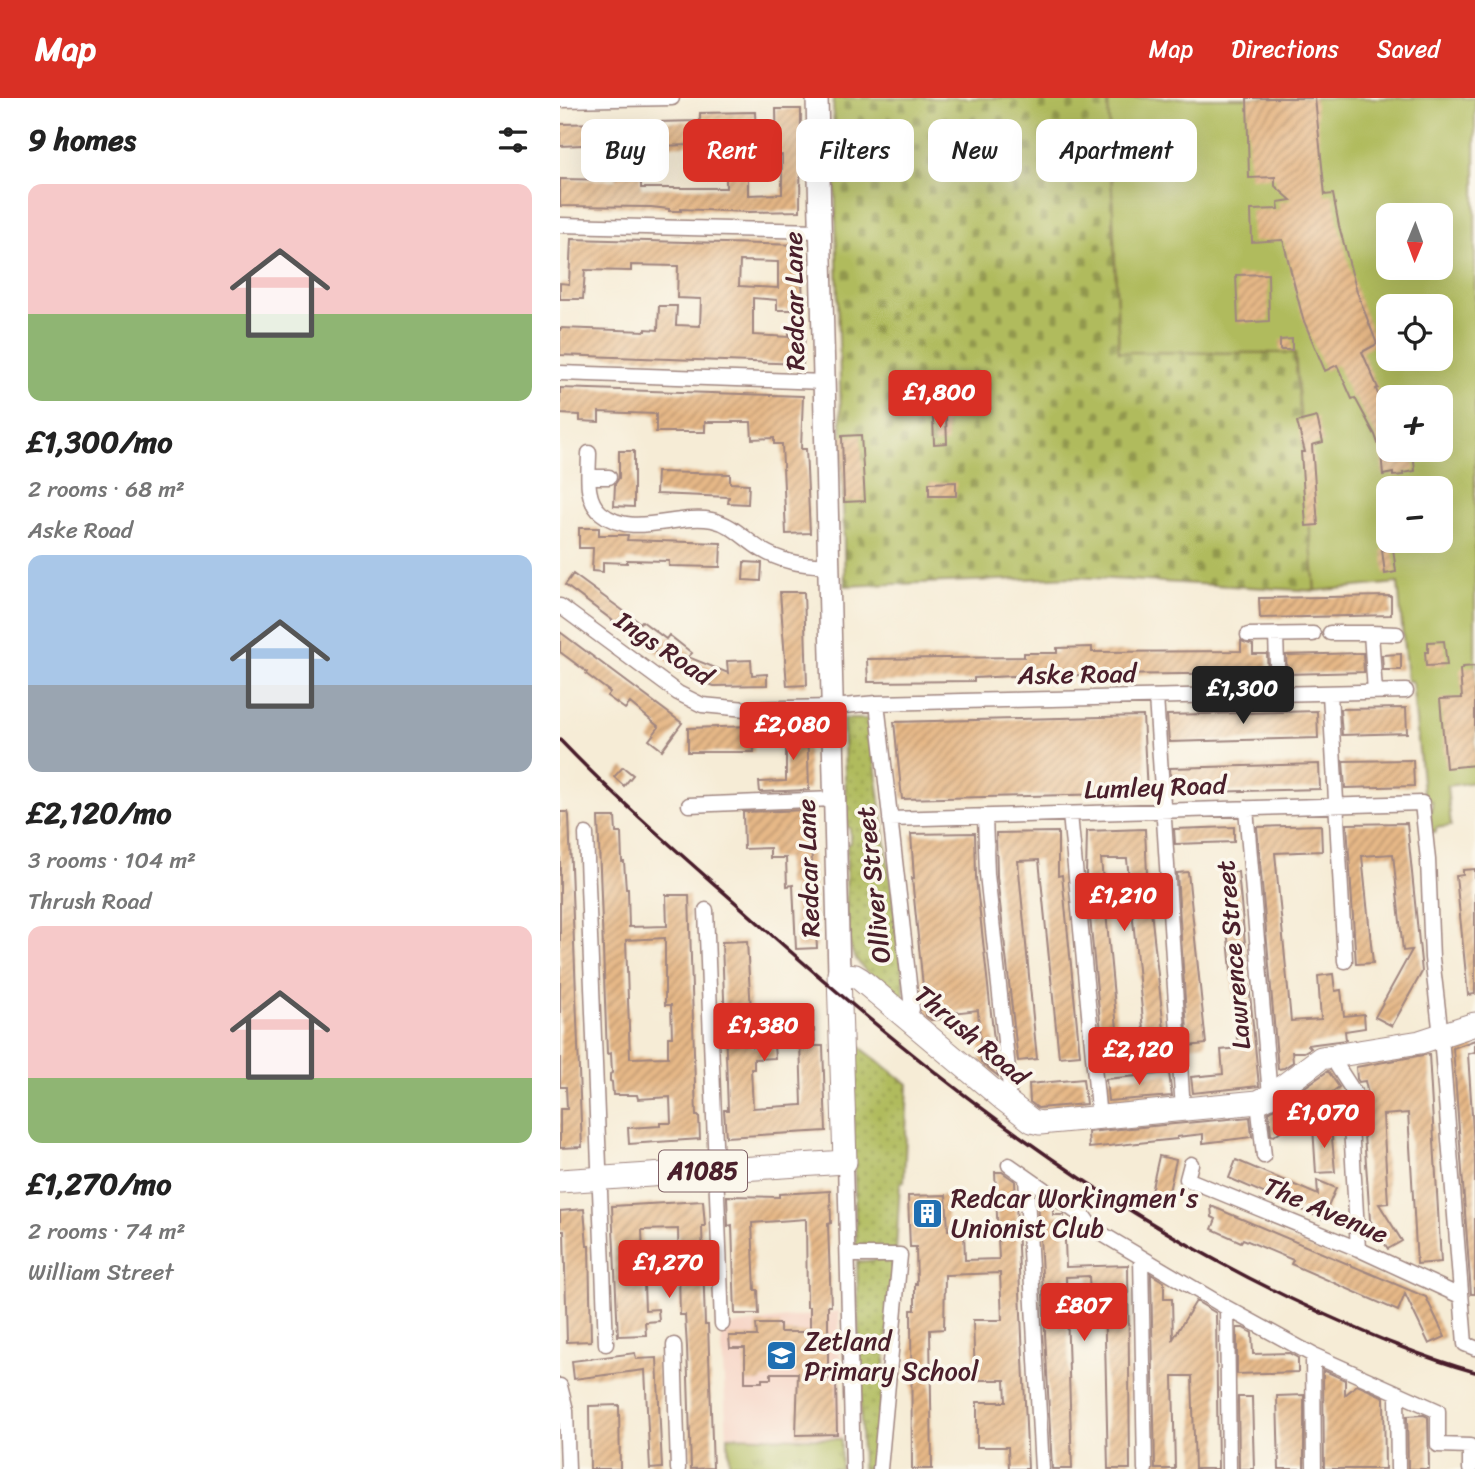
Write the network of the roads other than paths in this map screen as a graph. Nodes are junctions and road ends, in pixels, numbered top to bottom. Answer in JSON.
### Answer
{"nodes":[{"id":1,"x":672,"y":98,"type":"edge"},
{"id":2,"x":817,"y":98,"type":"edge"},
{"id":3,"x":560,"y":100,"type":"edge"},
{"id":4,"x":560,"y":225,"type":"edge"},
{"id":5,"x":820,"y":231,"type":"junction"},
{"id":6,"x":560,"y":373,"type":"edge"},
{"id":7,"x":824,"y":382,"type":"junction"},
{"id":8,"x":589,"y":453,"type":"dead end"},
{"id":9,"x":589,"y":477,"type":"junction"},
{"id":10,"x":609,"y":477,"type":"dead end"},
{"id":11,"x":830,"y":565,"type":"junction"},
{"id":12,"x":560,"y":606,"type":"edge"},
{"id":13,"x":1330,"y":633,"type":"dead end"},
{"id":14,"x":1371,"y":633,"type":"junction"},
{"id":15,"x":1313,"y":634,"type":"dead end"},
{"id":16,"x":1397,"y":634,"type":"dead end"},
{"id":17,"x":1248,"y":635,"type":"dead end"},
{"id":18,"x":1276,"y":635,"type":"junction"},
{"id":19,"x":1406,"y":691,"type":"dead end"},
{"id":20,"x":1375,"y":692,"type":"junction"},
{"id":21,"x":1330,"y":694,"type":"junction"},
{"id":22,"x":1278,"y":695,"type":"junction"},
{"id":23,"x":1156,"y":697,"type":"junction"},
{"id":24,"x":877,"y":703,"type":"junction"},
{"id":25,"x":832,"y":707,"type":"junction"},
{"id":26,"x":834,"y":799,"type":"junction"},
{"id":27,"x":689,"y":805,"type":"dead end"},
{"id":28,"x":1335,"y":806,"type":"junction"},
{"id":29,"x":1246,"y":808,"type":"junction"},
{"id":30,"x":1164,"y":811,"type":"junction"},
{"id":31,"x":1070,"y":814,"type":"junction"},
{"id":32,"x":985,"y":816,"type":"junction"},
{"id":33,"x":890,"y":819,"type":"junction"},
{"id":34,"x":586,"y":834,"type":"dead end"},
{"id":35,"x":706,"y":910,"type":"dead end"},
{"id":36,"x":1345,"y":961,"type":"dead end"},
{"id":37,"x":839,"y":974,"type":"junction"},
{"id":38,"x":910,"y":1014,"type":"junction"},
{"id":39,"x":1475,"y":1024,"type":"edge"},
{"id":40,"x":1441,"y":1036,"type":"junction"},
{"id":41,"x":1330,"y":1055,"type":"junction"},
{"id":42,"x":1002,"y":1098,"type":"junction"},
{"id":43,"x":1264,"y":1099,"type":"junction"},
{"id":44,"x":1183,"y":1110,"type":"junction"},
{"id":45,"x":1099,"y":1119,"type":"junction"},
{"id":46,"x":1264,"y":1156,"type":"dead end"},
{"id":47,"x":845,"y":1162,"type":"junction"},
{"id":48,"x":1191,"y":1164,"type":"dead end"},
{"id":49,"x":1009,"y":1165,"type":"dead end"},
{"id":50,"x":717,"y":1170,"type":"junction"},
{"id":51,"x":1026,"y":1177,"type":"junction"},
{"id":52,"x":600,"y":1179,"type":"junction"},
{"id":53,"x":560,"y":1181,"type":"edge"},
{"id":54,"x":1358,"y":1249,"type":"junction"},
{"id":55,"x":849,"y":1255,"type":"junction"},
{"id":56,"x":1141,"y":1257,"type":"junction"},
{"id":57,"x":1460,"y":1296,"type":"junction"},
{"id":58,"x":1227,"y":1308,"type":"junction"},
{"id":59,"x":722,"y":1324,"type":"dead end"},
{"id":60,"x":606,"y":1344,"type":"dead end"},
{"id":61,"x":674,"y":1345,"type":"dead end"},
{"id":62,"x":1475,"y":1348,"type":"edge"},
{"id":63,"x":1313,"y":1355,"type":"junction"},
{"id":64,"x":560,"y":1386,"type":"edge"},
{"id":65,"x":1398,"y":1394,"type":"junction"},
{"id":66,"x":563,"y":1409,"type":"edge"},
{"id":67,"x":560,"y":1466,"type":"edge"},
{"id":68,"x":568,"y":1469,"type":"edge"},
{"id":69,"x":678,"y":1469,"type":"edge"},
{"id":70,"x":853,"y":1469,"type":"edge"},
{"id":71,"x":880,"y":1469,"type":"edge"},
{"id":72,"x":1042,"y":1469,"type":"edge"},
{"id":73,"x":1145,"y":1469,"type":"edge"},
{"id":74,"x":1229,"y":1469,"type":"edge"},
{"id":75,"x":1314,"y":1469,"type":"edge"},
{"id":76,"x":1398,"y":1469,"type":"edge"},
{"id":77,"x":1471,"y":1469,"type":"edge"}],
"edges":[{"from":1,"to":3,"type":"street"},
{"from":2,"to":5,"type":"main road","name":"Redcar Lane"},
{"from":4,"to":5,"type":"street"},
{"from":5,"to":7,"type":"main road","name":"Redcar Lane"},
{"from":6,"to":7,"type":"street"},
{"from":7,"to":11,"type":"main road","name":"Redcar Lane"},
{"from":8,"to":9,"type":"street"},
{"from":9,"to":10,"type":"street"},
{"from":9,"to":11,"type":"street"},
{"from":11,"to":25,"type":"main road","name":"Redcar Lane"},
{"from":12,"to":25,"type":"street","name":"Ings Road"},
{"from":13,"to":14,"type":"street"},
{"from":14,"to":16,"type":"street"},
{"from":14,"to":20,"type":"street"},
{"from":15,"to":18,"type":"street"},
{"from":17,"to":18,"type":"street"},
{"from":18,"to":22,"type":"street"},
{"from":19,"to":20,"type":"street","name":"Aske Road"},
{"from":20,"to":21,"type":"street","name":"Aske Road"},
{"from":21,"to":22,"type":"street","name":"Aske Road"},
{"from":21,"to":28,"type":"street"},
{"from":22,"to":23,"type":"street","name":"Aske Road"},
{"from":23,"to":24,"type":"street","name":"Aske Road"},
{"from":23,"to":30,"type":"street"},
{"from":24,"to":25,"type":"street","name":"Aske Road"},
{"from":24,"to":33,"type":"street","name":"Olliver Street"},
{"from":25,"to":26,"type":"main road","name":"Redcar Lane"},
{"from":26,"to":27,"type":"street"},
{"from":26,"to":37,"type":"main road","name":"Redcar Lane"},
{"from":28,"to":29,"type":"street","name":"Lumley Road"},
{"from":28,"to":36,"type":"street"},
{"from":28,"to":40,"type":"street","name":"Lumley Road"},
{"from":29,"to":30,"type":"street","name":"Lumley Road"},
{"from":29,"to":43,"type":"street","name":"Lawrence Street"},
{"from":30,"to":31,"type":"street","name":"Lumley Road"},
{"from":30,"to":44,"type":"street"},
{"from":31,"to":32,"type":"street","name":"Lumley Road"},
{"from":31,"to":45,"type":"street"},
{"from":32,"to":33,"type":"street","name":"Lumley Road"},
{"from":32,"to":42,"type":"street"},
{"from":33,"to":38,"type":"street","name":"Olliver Street"},
{"from":34,"to":52,"type":"street"},
{"from":35,"to":50,"type":"street"},
{"from":37,"to":38,"type":"main road","name":"Thrush Road"},
{"from":37,"to":47,"type":"main road","name":"Redcar Lane"},
{"from":38,"to":42,"type":"main road","name":"Thrush Road"},
{"from":39,"to":40,"type":"main road"},
{"from":40,"to":41,"type":"main road"},
{"from":40,"to":57,"type":"street"},
{"from":41,"to":43,"type":"main road"},
{"from":41,"to":54,"type":"street"},
{"from":42,"to":45,"type":"main road","name":"Thrush Road"},
{"from":43,"to":44,"type":"main road","name":"Thrush Road"},
{"from":43,"to":46,"type":"street","name":"Lawrence Street"},
{"from":44,"to":45,"type":"main road","name":"Thrush Road"},
{"from":47,"to":50,"type":"main road","number":"A1085"},
{"from":47,"to":55,"type":"street","name":"Redcar Lane"},
{"from":48,"to":54,"type":"street","name":"The Avenue"},
{"from":49,"to":51,"type":"street"},
{"from":50,"to":52,"type":"main road","number":"A1085"},
{"from":50,"to":59,"type":"street"},
{"from":51,"to":56,"type":"street"},
{"from":51,"to":72,"type":"street"},
{"from":52,"to":53,"type":"main road","number":"A1085"},
{"from":52,"to":60,"type":"street"},
{"from":54,"to":57,"type":"street","name":"The Avenue"},
{"from":55,"to":70,"type":"street","name":"Redcar Lane"},
{"from":55,"to":71,"type":"street"},
{"from":56,"to":58,"type":"street"},
{"from":56,"to":73,"type":"street"},
{"from":57,"to":62,"type":"street"},
{"from":58,"to":63,"type":"street"},
{"from":58,"to":74,"type":"street"},
{"from":61,"to":69,"type":"street"},
{"from":63,"to":65,"type":"street"},
{"from":63,"to":75,"type":"street"},
{"from":64,"to":66,"type":"street"},
{"from":65,"to":76,"type":"street"},
{"from":65,"to":77,"type":"street"},
{"from":66,"to":68,"type":"street"},
{"from":67,"to":68,"type":"street"}]}
